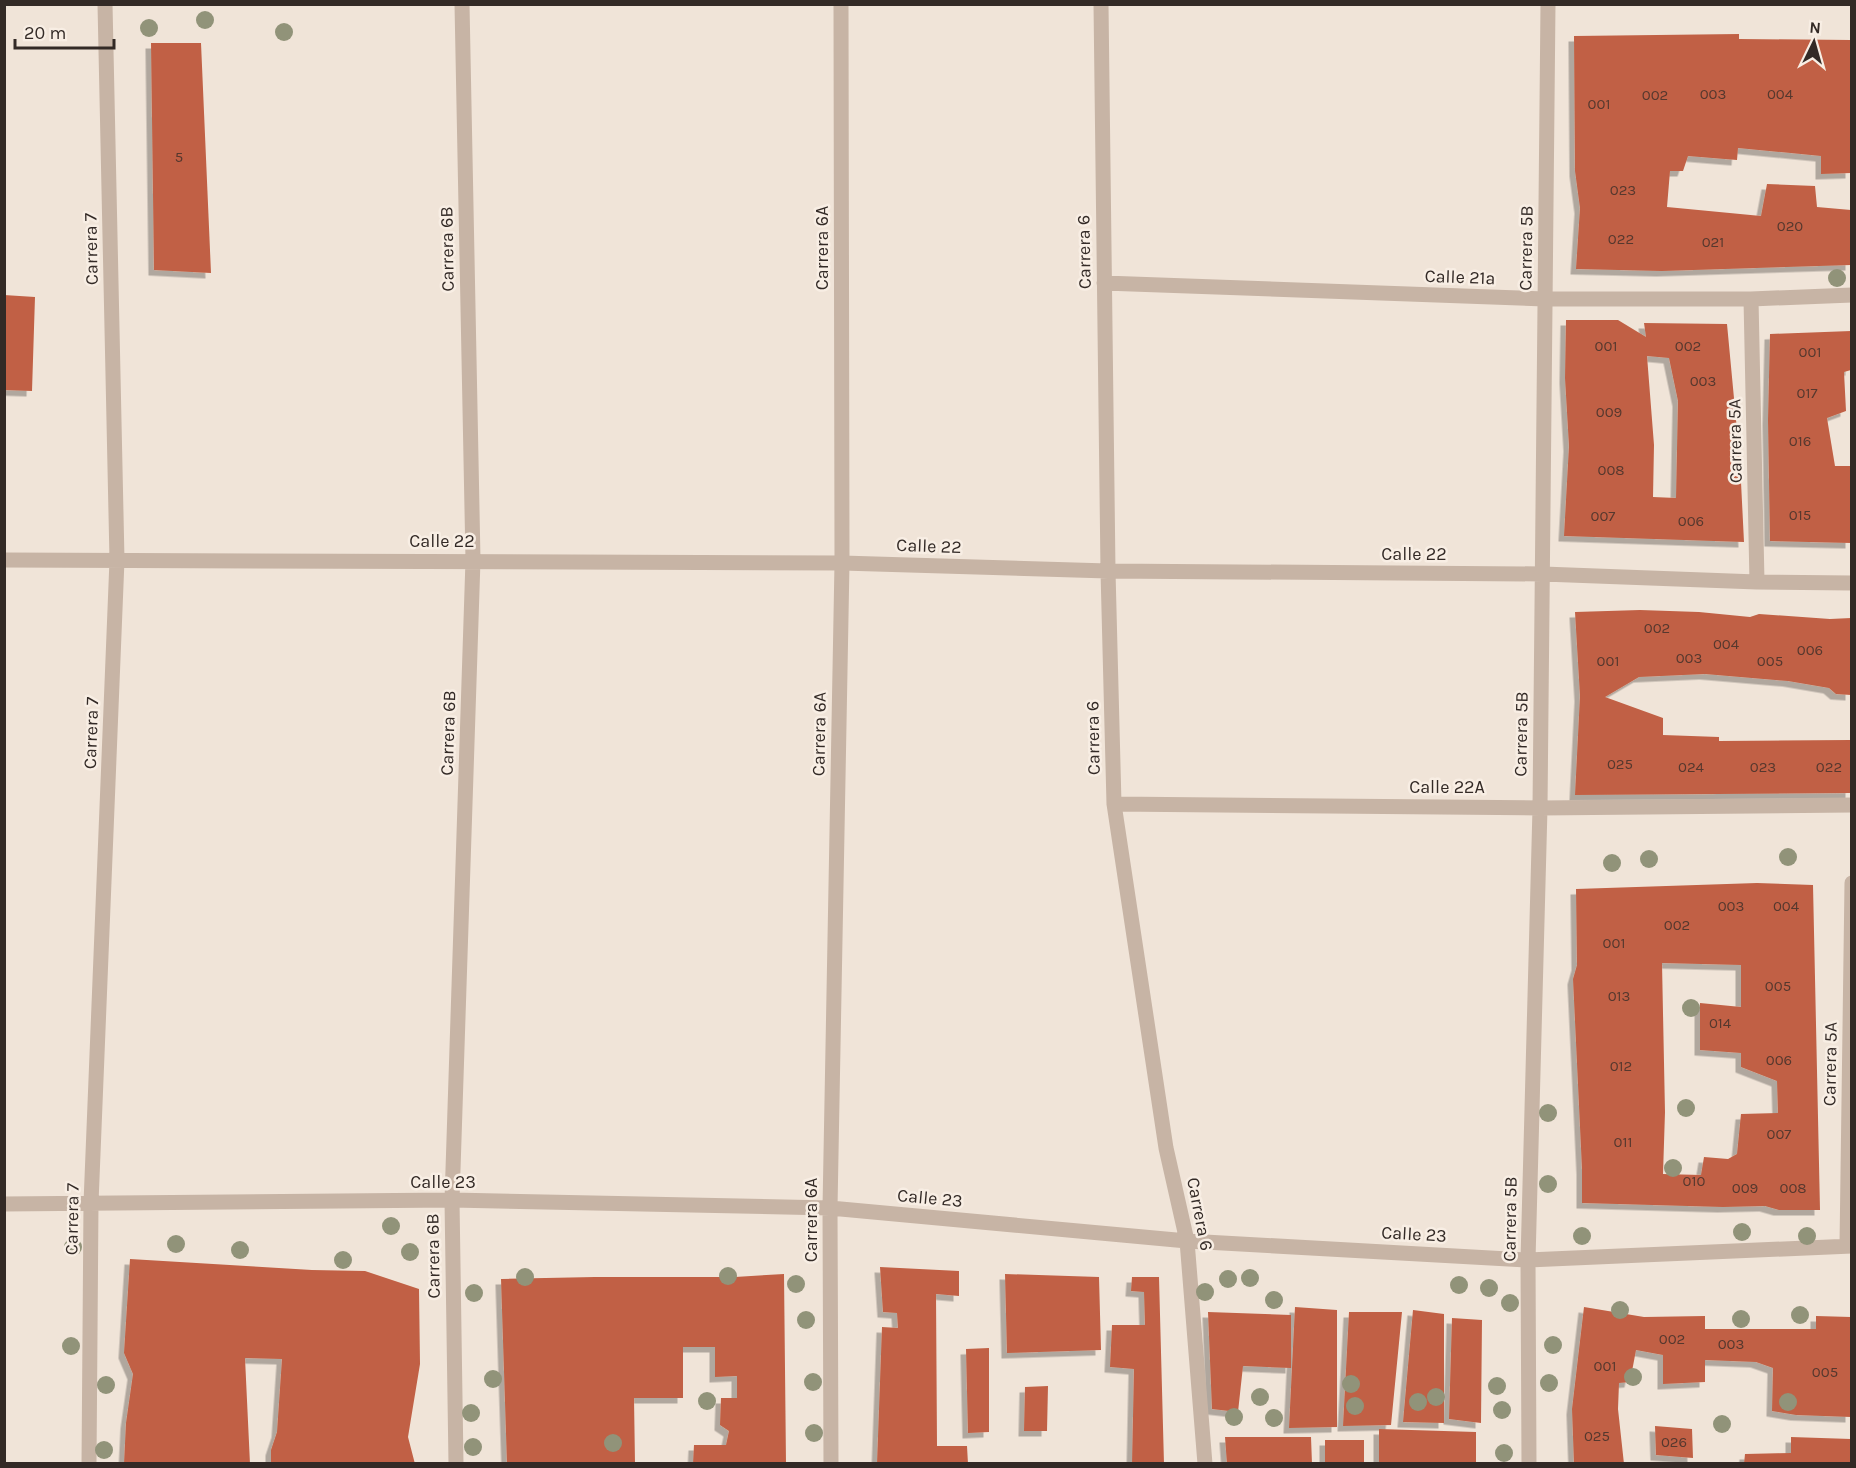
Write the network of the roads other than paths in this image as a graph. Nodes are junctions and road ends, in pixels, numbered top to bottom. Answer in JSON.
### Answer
{"nodes":[{"id":1,"x":105,"y":4,"type":"edge"},
{"id":2,"x":462,"y":4,"type":"edge"},
{"id":3,"x":841,"y":4,"type":"edge"},
{"id":4,"x":1101,"y":4,"type":"edge"},
{"id":5,"x":1548,"y":4,"type":"edge"},
{"id":6,"x":1104,"y":283,"type":"junction"},
{"id":7,"x":1851,"y":295,"type":"edge"},
{"id":8,"x":1545,"y":299,"type":"junction"},
{"id":9,"x":1751,"y":299,"type":"junction"},
{"id":10,"x":4,"y":560,"type":"edge"},
{"id":11,"x":117,"y":560,"type":"junction"},
{"id":12,"x":473,"y":560,"type":"junction"},
{"id":13,"x":842,"y":563,"type":"junction"},
{"id":14,"x":1108,"y":571,"type":"junction"},
{"id":15,"x":1543,"y":574,"type":"junction"},
{"id":16,"x":1758,"y":582,"type":"junction"},
{"id":17,"x":1851,"y":583,"type":"edge"},
{"id":18,"x":1114,"y":804,"type":"junction"},
{"id":19,"x":1851,"y":805,"type":"edge"},
{"id":20,"x":1540,"y":808,"type":"junction"},
{"id":21,"x":1851,"y":882,"type":"edge"},
{"id":22,"x":452,"y":1200,"type":"junction"},
{"id":23,"x":91,"y":1203,"type":"junction"},
{"id":24,"x":4,"y":1204,"type":"edge"},
{"id":25,"x":830,"y":1208,"type":"junction"},
{"id":26,"x":1187,"y":1241,"type":"junction"},
{"id":27,"x":1849,"y":1246,"type":"edge"},
{"id":28,"x":1528,"y":1260,"type":"junction"},
{"id":29,"x":89,"y":1464,"type":"edge"},
{"id":30,"x":456,"y":1464,"type":"edge"},
{"id":31,"x":831,"y":1464,"type":"edge"},
{"id":32,"x":1205,"y":1464,"type":"edge"},
{"id":33,"x":1529,"y":1464,"type":"edge"}],
"edges":[{"from":1,"to":11,"type":"street","name":"Carrera 7"},
{"from":2,"to":12,"type":"street","name":"Carrera 6B"},
{"from":3,"to":13,"type":"street","name":"Carrera 6A"},
{"from":4,"to":6,"type":"street","name":"Carrera 6"},
{"from":5,"to":8,"type":"street","name":"Carrera 5B"},
{"from":6,"to":8,"type":"street","name":"Calle 21a"},
{"from":6,"to":14,"type":"street","name":"Carrera 6"},
{"from":7,"to":9,"type":"street","name":"Calle 21a"},
{"from":8,"to":9,"type":"street","name":"Calle 21a"},
{"from":8,"to":15,"type":"street","name":"Carrera 5B"},
{"from":9,"to":16,"type":"street","name":"Carrera 5A"},
{"from":10,"to":11,"type":"street","name":"Calle 22"},
{"from":11,"to":12,"type":"street","name":"Calle 22"},
{"from":11,"to":23,"type":"street","name":"Carrera 7"},
{"from":12,"to":13,"type":"street","name":"Calle 22"},
{"from":12,"to":22,"type":"street","name":"Carrera 6B"},
{"from":13,"to":14,"type":"street","name":"Calle 22"},
{"from":13,"to":25,"type":"street","name":"Carrera 6A"},
{"from":14,"to":15,"type":"street","name":"Calle 22"},
{"from":14,"to":18,"type":"street","name":"Carrera 6"},
{"from":15,"to":16,"type":"street","name":"Calle 22"},
{"from":15,"to":20,"type":"street","name":"Carrera 5B"},
{"from":16,"to":17,"type":"street","name":"Calle 22"},
{"from":18,"to":20,"type":"street","name":"Calle 22A"},
{"from":18,"to":26,"type":"street","name":"Carrera 6"},
{"from":19,"to":20,"type":"street","name":"Calle 22A"},
{"from":20,"to":28,"type":"street","name":"Carrera 5B"},
{"from":21,"to":27,"type":"street","name":"Carrera 5A"},
{"from":22,"to":23,"type":"street","name":"Calle 23"},
{"from":22,"to":25,"type":"street","name":"Calle 23"},
{"from":22,"to":30,"type":"street","name":"Carrera 6B"},
{"from":23,"to":24,"type":"street","name":"Calle 23"},
{"from":23,"to":29,"type":"street","name":"Carrera 7"},
{"from":25,"to":26,"type":"street","name":"Calle 23"},
{"from":25,"to":31,"type":"street","name":"Carrera 6A"},
{"from":26,"to":28,"type":"street","name":"Calle 23"},
{"from":26,"to":32,"type":"street","name":"Carrera 6"},
{"from":27,"to":28,"type":"street","name":"Calle 23"},
{"from":28,"to":33,"type":"street","name":"Carrera 5B"}]}
